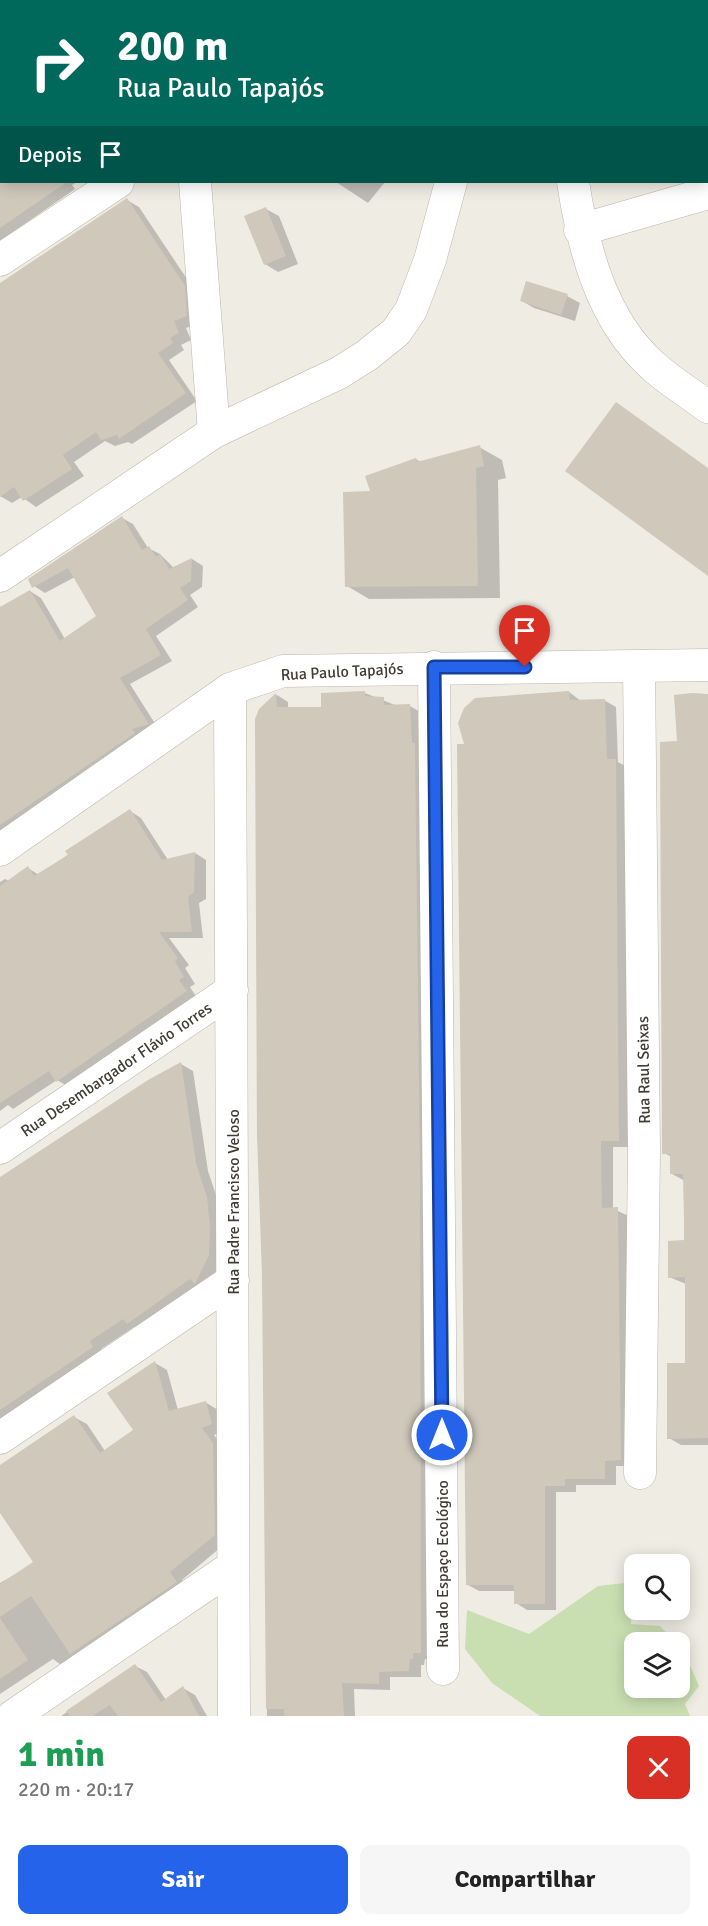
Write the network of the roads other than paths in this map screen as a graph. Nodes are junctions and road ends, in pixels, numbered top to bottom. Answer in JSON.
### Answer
{"nodes":[{"id":1,"x":116,"y":183,"type":"edge"},
{"id":2,"x":195,"y":183,"type":"edge"},
{"id":3,"x":451,"y":183,"type":"edge"},
{"id":4,"x":573,"y":183,"type":"edge"},
{"id":5,"x":708,"y":193,"type":"edge"},
{"id":6,"x":580,"y":230,"type":"junction"},
{"id":7,"x":0,"y":260,"type":"edge"},
{"id":8,"x":708,"y":407,"type":"edge"},
{"id":9,"x":214,"y":421,"type":"junction"},
{"id":10,"x":0,"y":550,"type":"edge"},
{"id":11,"x":0,"y":576,"type":"edge"},
{"id":12,"x":708,"y":665,"type":"edge"},
{"id":13,"x":639,"y":666,"type":"junction"},
{"id":14,"x":434,"y":667,"type":"junction"},
{"id":15,"x":230,"y":689,"type":"junction"},
{"id":16,"x":0,"y":850,"type":"edge"},
{"id":17,"x":232,"y":990,"type":"junction"},
{"id":18,"x":0,"y":1148,"type":"edge"},
{"id":19,"x":233,"y":1280,"type":"junction"},
{"id":20,"x":0,"y":1438,"type":"edge"},
{"id":21,"x":640,"y":1473,"type":"dead end"},
{"id":22,"x":232,"y":1567,"type":"junction"},
{"id":23,"x":443,"y":1669,"type":"dead end"},
{"id":24,"x":13,"y":1716,"type":"edge"},
{"id":25,"x":234,"y":1716,"type":"edge"}],
"edges":[{"from":1,"to":7,"type":"street"},
{"from":2,"to":9,"type":"street"},
{"from":3,"to":9,"type":"street"},
{"from":4,"to":6,"type":"street"},
{"from":5,"to":6,"type":"street"},
{"from":6,"to":8,"type":"street"},
{"from":9,"to":10,"type":"street"},
{"from":9,"to":11,"type":"street"},
{"from":12,"to":13,"type":"street","name":"Rua Paulo Tapajós"},
{"from":13,"to":14,"type":"street","name":"Rua Paulo Tapajós"},
{"from":13,"to":21,"type":"street","name":"Rua Raul Seixas"},
{"from":14,"to":15,"type":"street","name":"Rua Paulo Tapajós"},
{"from":14,"to":23,"type":"street","name":"Rua do Espaço Ecológico"},
{"from":15,"to":16,"type":"street","name":"Rua Paulo Tapajós"},
{"from":15,"to":17,"type":"street","name":"Rua Padre Francisco Veloso"},
{"from":17,"to":18,"type":"street","name":"Rua Desembargador Flávio Torres"},
{"from":17,"to":19,"type":"street","name":"Rua Padre Francisco Veloso"},
{"from":19,"to":20,"type":"street"},
{"from":19,"to":22,"type":"street","name":"Rua Padre Francisco Veloso"},
{"from":22,"to":24,"type":"street"},
{"from":22,"to":25,"type":"street","name":"Rua Padre Francisco Veloso"}]}
